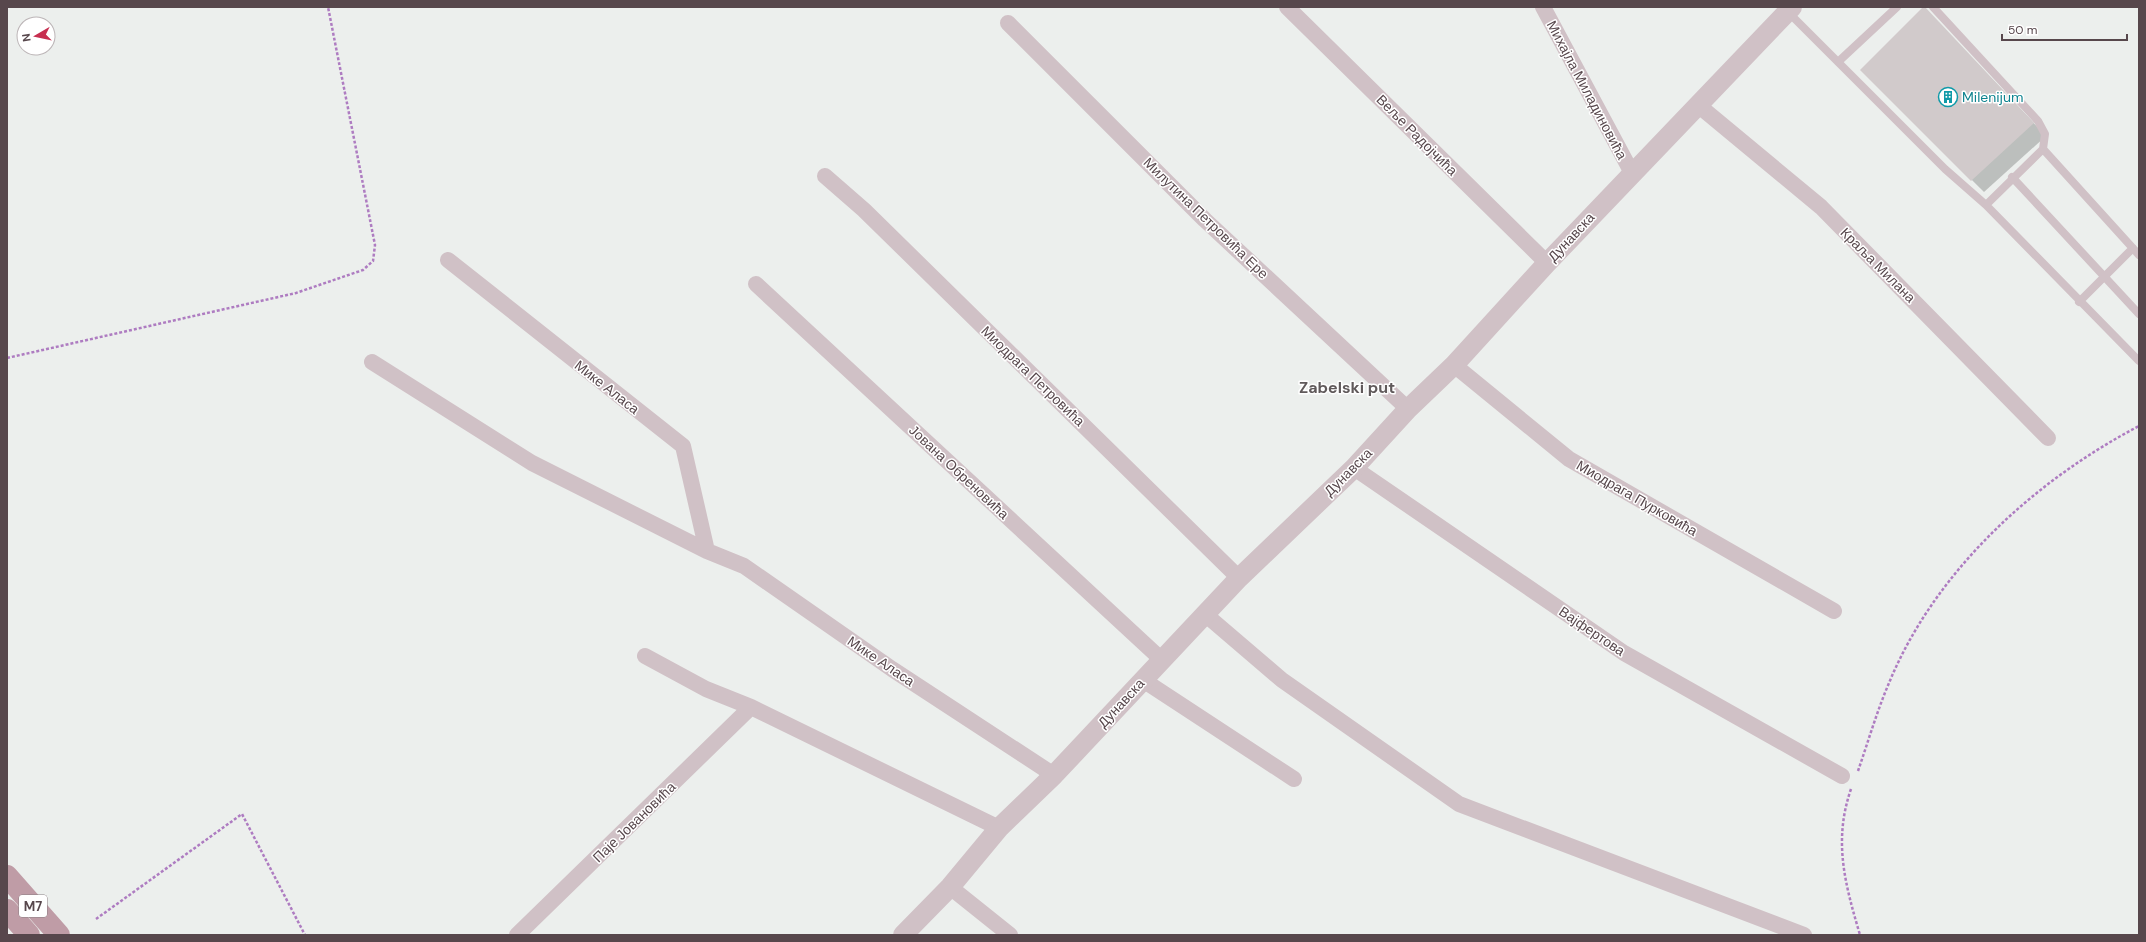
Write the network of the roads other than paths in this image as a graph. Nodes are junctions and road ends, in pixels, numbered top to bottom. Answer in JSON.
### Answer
{"nodes":[{"id":1,"x":1287,"y":7,"type":"edge"},
{"id":2,"x":1543,"y":7,"type":"edge"},
{"id":3,"x":1897,"y":7,"type":"edge"},
{"id":4,"x":1933,"y":7,"type":"edge"},
{"id":5,"x":1790,"y":9,"type":"edge"},
{"id":6,"x":1008,"y":23,"type":"dead end"},
{"id":7,"x":1838,"y":62,"type":"junction"},
{"id":8,"x":1698,"y":105,"type":"junction"},
{"id":9,"x":2042,"y":149,"type":"junction"},
{"id":10,"x":1632,"y":173,"type":"junction"},
{"id":11,"x":825,"y":176,"type":"dead end"},
{"id":12,"x":2012,"y":177,"type":"junction"},
{"id":13,"x":1986,"y":205,"type":"junction"},
{"id":14,"x":2133,"y":248,"type":"junction"},
{"id":15,"x":2139,"y":255,"type":"edge"},
{"id":16,"x":448,"y":260,"type":"dead end"},
{"id":17,"x":1547,"y":263,"type":"junction"},
{"id":18,"x":2105,"y":276,"type":"junction"},
{"id":19,"x":756,"y":284,"type":"dead end"},
{"id":20,"x":2079,"y":302,"type":"junction"},
{"id":21,"x":2139,"y":314,"type":"edge"},
{"id":22,"x":2139,"y":361,"type":"edge"},
{"id":23,"x":372,"y":362,"type":"dead end"},
{"id":24,"x":1454,"y":365,"type":"junction"},
{"id":25,"x":1408,"y":409,"type":"junction"},
{"id":26,"x":2048,"y":438,"type":"dead end"},
{"id":27,"x":1354,"y":468,"type":"junction"},
{"id":28,"x":707,"y":551,"type":"junction"},
{"id":29,"x":1239,"y":578,"type":"junction"},
{"id":30,"x":1834,"y":611,"type":"dead end"},
{"id":31,"x":1206,"y":615,"type":"junction"},
{"id":32,"x":645,"y":656,"type":"dead end"},
{"id":33,"x":1162,"y":660,"type":"junction"},
{"id":34,"x":1143,"y":680,"type":"junction"},
{"id":35,"x":751,"y":707,"type":"junction"},
{"id":36,"x":1054,"y":775,"type":"junction"},
{"id":37,"x":1850,"y":778,"type":"road end"},
{"id":38,"x":1294,"y":779,"type":"dead end"},
{"id":39,"x":999,"y":828,"type":"junction"},
{"id":40,"x":7,"y":876,"type":"edge"},
{"id":41,"x":950,"y":887,"type":"junction"},
{"id":42,"x":7,"y":910,"type":"edge"},
{"id":43,"x":29,"y":935,"type":"edge"},
{"id":44,"x":59,"y":935,"type":"edge"},
{"id":45,"x":517,"y":935,"type":"edge"},
{"id":46,"x":903,"y":935,"type":"edge"},
{"id":47,"x":1010,"y":935,"type":"edge"},
{"id":48,"x":1804,"y":935,"type":"edge"}],
"edges":[{"from":1,"to":17,"type":"street","name":"Веље Радојчића"},
{"from":2,"to":10,"type":"street","name":"Михајла Миладиновића"},
{"from":3,"to":7,"type":"lane"},
{"from":4,"to":9,"type":"lane"},
{"from":5,"to":7,"type":"lane"},
{"from":5,"to":8,"type":"street","name":"Дунавска"},
{"from":6,"to":25,"type":"street","name":"Милутина Петровића Ере"},
{"from":7,"to":13,"type":"lane"},
{"from":8,"to":10,"type":"street","name":"Дунавска"},
{"from":8,"to":26,"type":"street","name":"Краља Милана"},
{"from":9,"to":12,"type":"lane"},
{"from":9,"to":14,"type":"lane"},
{"from":10,"to":17,"type":"street","name":"Дунавска"},
{"from":11,"to":29,"type":"street","name":"Миодрага Петровића"},
{"from":12,"to":13,"type":"lane"},
{"from":12,"to":18,"type":"lane"},
{"from":13,"to":20,"type":"lane"},
{"from":14,"to":15,"type":"lane"},
{"from":14,"to":18,"type":"lane"},
{"from":16,"to":28,"type":"street","name":"Мике Аласа"},
{"from":17,"to":24,"type":"street","name":"Дунавска"},
{"from":18,"to":20,"type":"lane"},
{"from":18,"to":21,"type":"lane"},
{"from":19,"to":33,"type":"street","name":"Јована Обреновића"},
{"from":20,"to":22,"type":"lane"},
{"from":23,"to":28,"type":"street","name":"Мике Аласа"},
{"from":24,"to":25,"type":"street","name":"Дунавска"},
{"from":24,"to":30,"type":"street","name":"Миодрага Пурковића"},
{"from":25,"to":27,"type":"street","name":"Дунавска"},
{"from":27,"to":29,"type":"street","name":"Дунавска"},
{"from":27,"to":37,"type":"street","name":"Вајфертова"},
{"from":28,"to":36,"type":"street","name":"Мике Аласа"},
{"from":29,"to":31,"type":"street","name":"Дунавска"},
{"from":31,"to":33,"type":"street","name":"Дунавска"},
{"from":31,"to":48,"type":"street"},
{"from":32,"to":35,"type":"street"},
{"from":33,"to":34,"type":"street","name":"Дунавска"},
{"from":34,"to":36,"type":"street","name":"Дунавска"},
{"from":34,"to":38,"type":"street"},
{"from":35,"to":39,"type":"street"},
{"from":35,"to":45,"type":"street","name":"Паје Јовановића"},
{"from":36,"to":39,"type":"street","name":"Дунавска"},
{"from":39,"to":41,"type":"street","name":"Дунавска"},
{"from":40,"to":44,"type":"highway","number":"M7"},
{"from":41,"to":46,"type":"street","name":"Дунавска"},
{"from":41,"to":47,"type":"street"},
{"from":42,"to":43,"type":"highway","number":"M7"}]}
